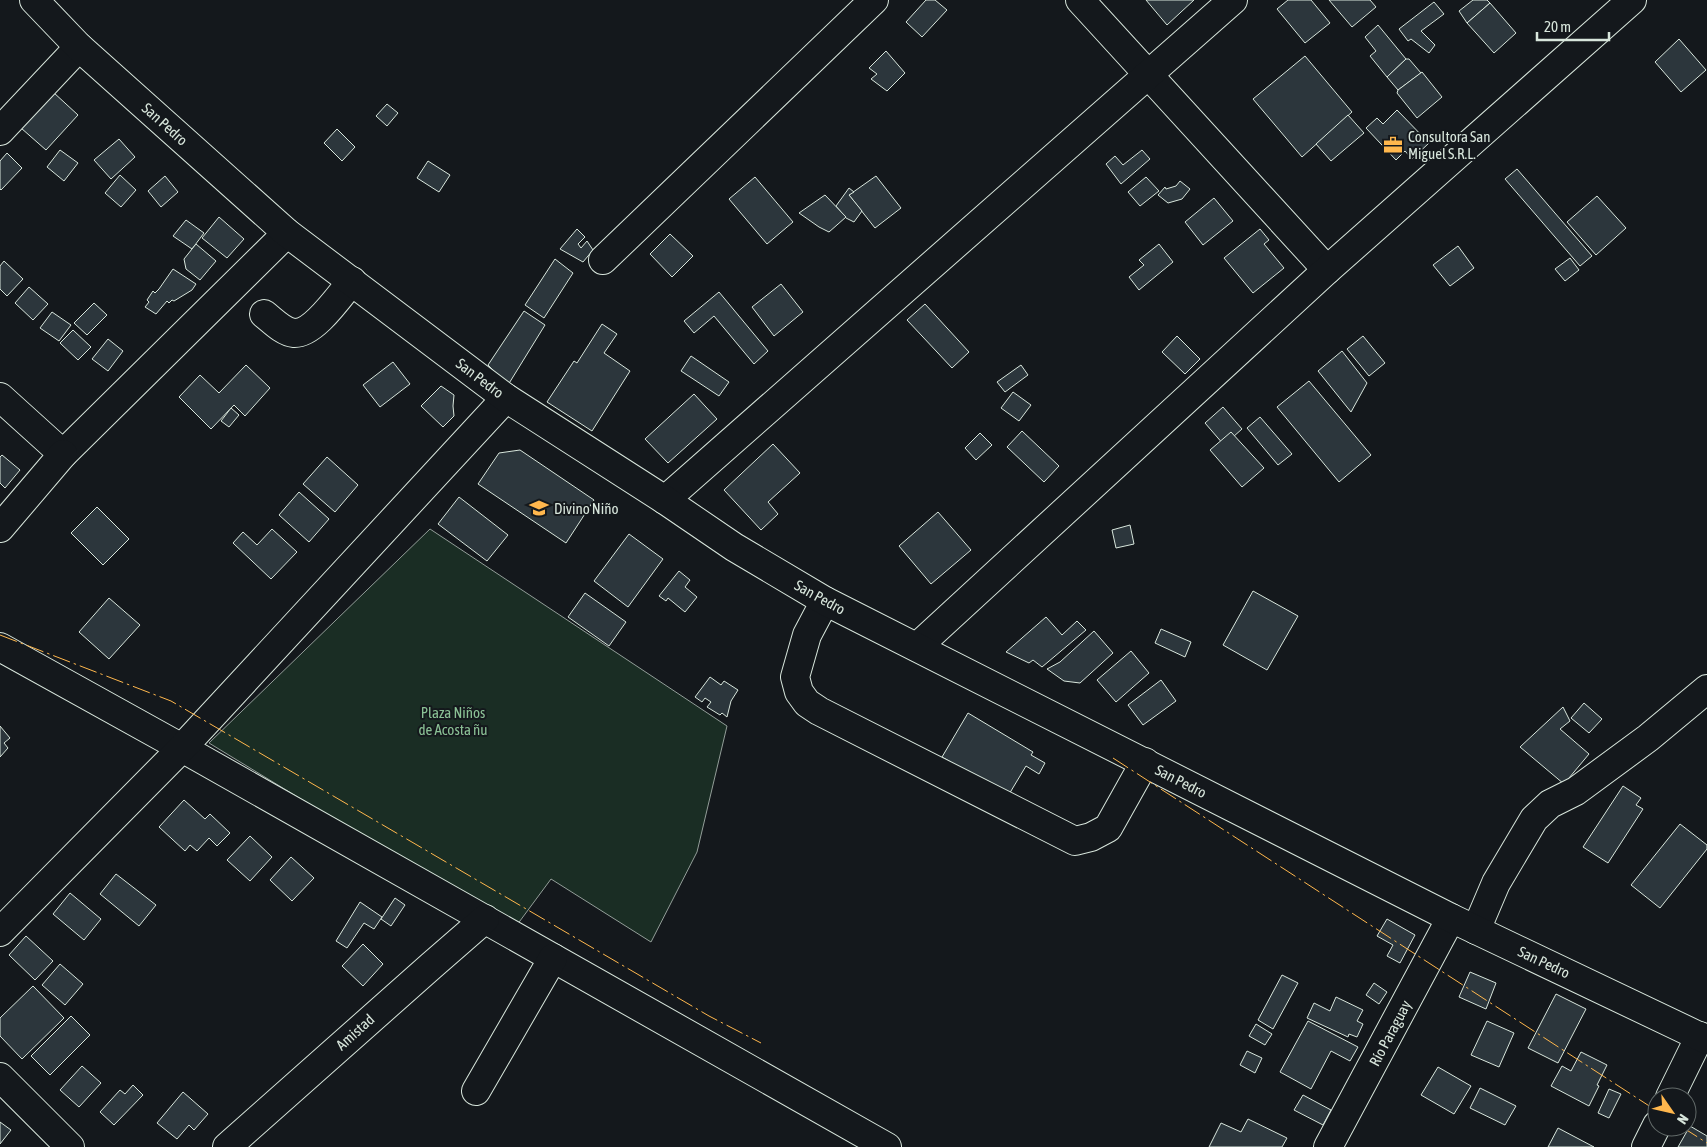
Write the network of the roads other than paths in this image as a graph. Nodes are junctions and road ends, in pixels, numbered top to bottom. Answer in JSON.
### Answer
{"nodes":[{"id":1,"x":34,"y":0,"type":"edge"},
{"id":2,"x":874,"y":0,"type":"edge"},
{"id":3,"x":1080,"y":0,"type":"edge"},
{"id":4,"x":1233,"y":0,"type":"edge"},
{"id":5,"x":1632,"y":0,"type":"edge"},
{"id":6,"x":79,"y":47,"type":"junction"},
{"id":7,"x":1148,"y":75,"type":"junction"},
{"id":8,"x":0,"y":131,"type":"edge"},
{"id":9,"x":287,"y":232,"type":"junction"},
{"id":10,"x":603,"y":260,"type":"dead end"},
{"id":11,"x":1327,"y":270,"type":"junction"},
{"id":12,"x":352,"y":281,"type":"junction"},
{"id":13,"x":264,"y":314,"type":"dead end"},
{"id":14,"x":0,"y":397,"type":"edge"},
{"id":15,"x":506,"y":398,"type":"junction"},
{"id":16,"x":63,"y":454,"type":"junction"},
{"id":17,"x":665,"y":500,"type":"junction"},
{"id":18,"x":0,"y":528,"type":"edge"},
{"id":19,"x":825,"y":602,"type":"junction"},
{"id":20,"x":0,"y":647,"type":"edge"},
{"id":21,"x":917,"y":647,"type":"junction"},
{"id":22,"x":1707,"y":688,"type":"edge"},
{"id":23,"x":182,"y":748,"type":"junction"},
{"id":24,"x":1145,"y":762,"type":"junction"},
{"id":25,"x":1451,"y":918,"type":"junction"},
{"id":26,"x":485,"y":919,"type":"junction"},
{"id":27,"x":1476,"y":930,"type":"junction"},
{"id":28,"x":0,"y":932,"type":"edge"},
{"id":29,"x":553,"y":958,"type":"junction"},
{"id":30,"x":1703,"y":1038,"type":"edge"},
{"id":31,"x":0,"y":1077,"type":"edge"},
{"id":32,"x":1676,"y":1087,"type":"edge"},
{"id":33,"x":476,"y":1091,"type":"dead end"},
{"id":34,"x":70,"y":1147,"type":"edge"},
{"id":35,"x":227,"y":1147,"type":"edge"},
{"id":36,"x":887,"y":1147,"type":"edge"},
{"id":37,"x":1328,"y":1147,"type":"edge"}],
"edges":[{"from":1,"to":6,"type":"street","name":"San Pedro"},
{"from":2,"to":10,"type":"street"},
{"from":3,"to":7,"type":"street"},
{"from":4,"to":7,"type":"street"},
{"from":5,"to":11,"type":"street"},
{"from":6,"to":8,"type":"street"},
{"from":6,"to":9,"type":"street","name":"San Pedro"},
{"from":7,"to":11,"type":"street"},
{"from":7,"to":17,"type":"street"},
{"from":9,"to":12,"type":"street","name":"San Pedro"},
{"from":9,"to":16,"type":"street"},
{"from":11,"to":21,"type":"street"},
{"from":12,"to":13,"type":"street"},
{"from":12,"to":15,"type":"street","name":"San Pedro"},
{"from":14,"to":16,"type":"street"},
{"from":15,"to":17,"type":"street","name":"San Pedro"},
{"from":15,"to":23,"type":"street"},
{"from":16,"to":18,"type":"street"},
{"from":17,"to":19,"type":"street","name":"San Pedro"},
{"from":19,"to":21,"type":"street","name":"San Pedro"},
{"from":19,"to":24,"type":"street"},
{"from":20,"to":23,"type":"street"},
{"from":21,"to":24,"type":"street","name":"San Pedro"},
{"from":22,"to":27,"type":"street"},
{"from":23,"to":26,"type":"street"},
{"from":23,"to":28,"type":"street"},
{"from":24,"to":25,"type":"street","name":"San Pedro"},
{"from":25,"to":27,"type":"street","name":"San Pedro"},
{"from":25,"to":37,"type":"street","name":"Río Paraguay"},
{"from":26,"to":29,"type":"street"},
{"from":26,"to":35,"type":"street","name":"Amistad"},
{"from":27,"to":30,"type":"street","name":"San Pedro"},
{"from":29,"to":33,"type":"street"},
{"from":29,"to":36,"type":"street"},
{"from":30,"to":32,"type":"street"},
{"from":31,"to":34,"type":"street"}]}
